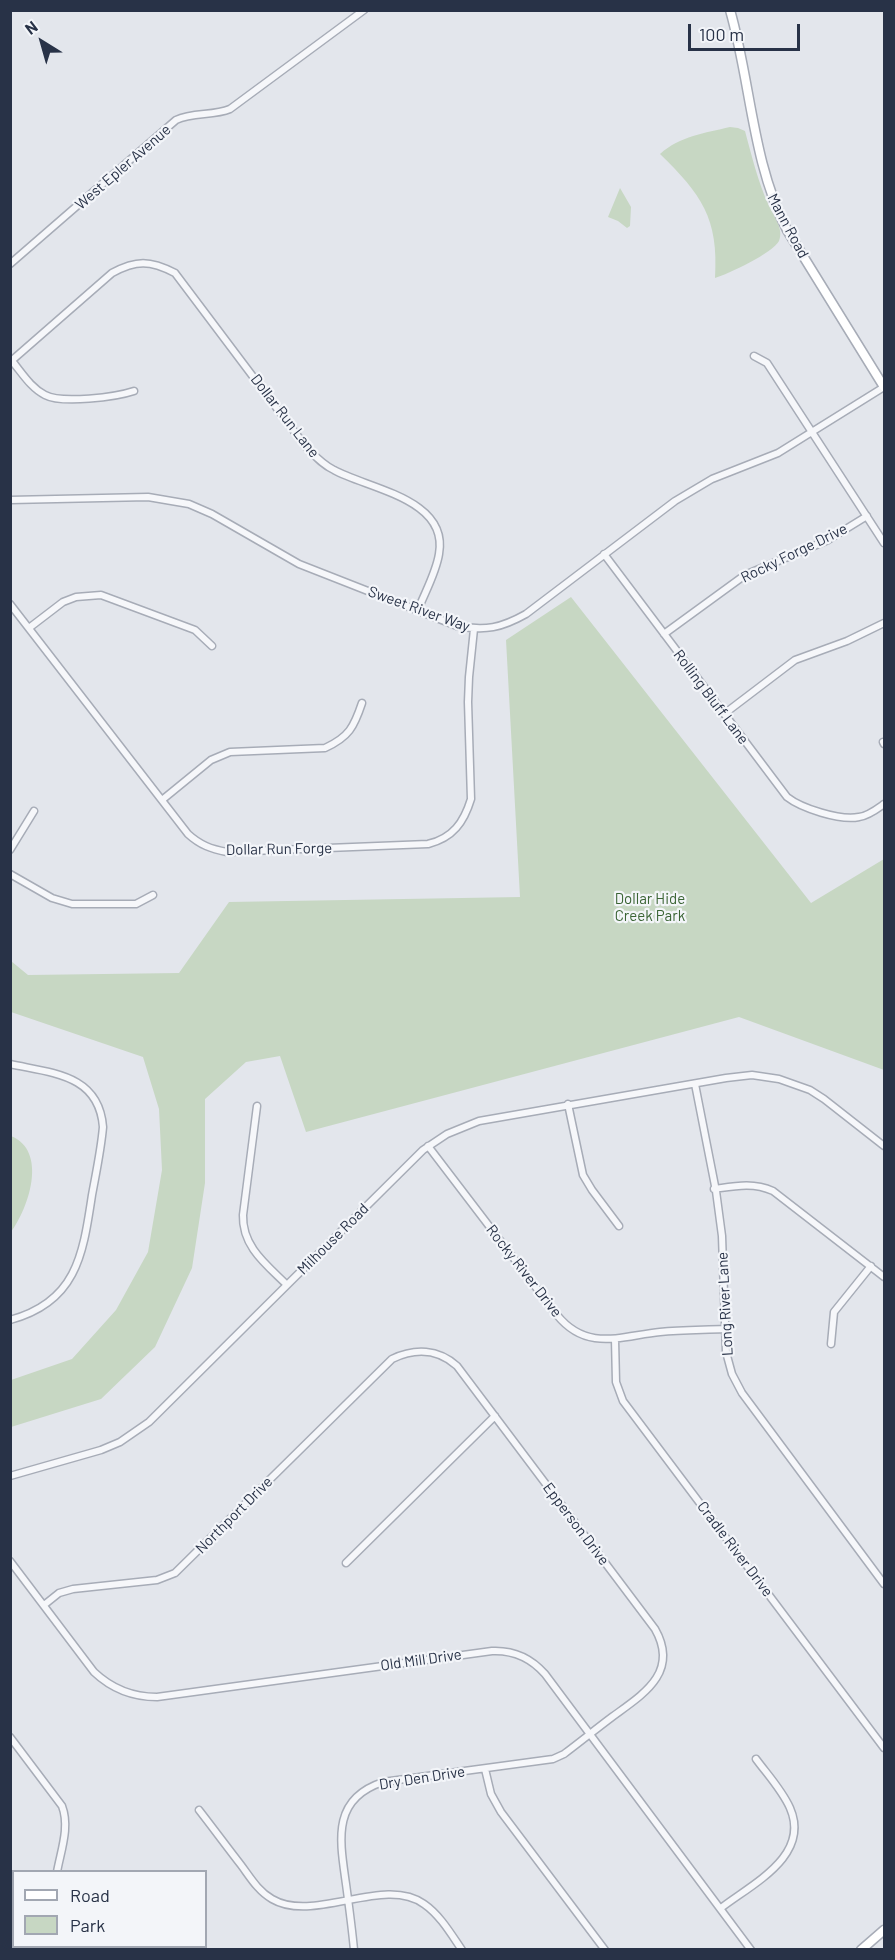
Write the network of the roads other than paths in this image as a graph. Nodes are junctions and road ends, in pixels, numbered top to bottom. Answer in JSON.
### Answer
{"nodes":[{"id":1,"x":364,"y":10,"type":"edge"},
{"id":2,"x":730,"y":10,"type":"edge"},
{"id":3,"x":10,"y":264,"type":"edge"},
{"id":4,"x":754,"y":356,"type":"dead end"},
{"id":5,"x":11,"y":362,"type":"edge"},
{"id":6,"x":884,"y":387,"type":"edge"},
{"id":7,"x":134,"y":391,"type":"dead end"},
{"id":8,"x":812,"y":432,"type":"junction"},
{"id":9,"x":10,"y":500,"type":"edge"},
{"id":10,"x":867,"y":516,"type":"junction"},
{"id":11,"x":885,"y":543,"type":"edge"},
{"id":12,"x":604,"y":554,"type":"junction"},
{"id":13,"x":10,"y":604,"type":"edge"},
{"id":14,"x":418,"y":610,"type":"junction"},
{"id":15,"x":885,"y":623,"type":"edge"},
{"id":16,"x":29,"y":628,"type":"junction"},
{"id":17,"x":474,"y":629,"type":"junction"},
{"id":18,"x":664,"y":634,"type":"junction"},
{"id":19,"x":212,"y":646,"type":"dead end"},
{"id":20,"x":362,"y":703,"type":"dead end"},
{"id":21,"x":724,"y":714,"type":"junction"},
{"id":22,"x":162,"y":800,"type":"junction"},
{"id":23,"x":885,"y":804,"type":"edge"},
{"id":24,"x":34,"y":811,"type":"dead end"},
{"id":25,"x":10,"y":850,"type":"edge"},
{"id":26,"x":10,"y":874,"type":"edge"},
{"id":27,"x":153,"y":895,"type":"dead end"},
{"id":28,"x":10,"y":1064,"type":"edge"},
{"id":29,"x":695,"y":1084,"type":"junction"},
{"id":30,"x":568,"y":1104,"type":"junction"},
{"id":31,"x":257,"y":1106,"type":"dead end"},
{"id":32,"x":428,"y":1146,"type":"junction"},
{"id":33,"x":885,"y":1146,"type":"edge"},
{"id":34,"x":714,"y":1189,"type":"junction"},
{"id":35,"x":620,"y":1226,"type":"dead end"},
{"id":36,"x":870,"y":1266,"type":"junction"},
{"id":37,"x":885,"y":1277,"type":"edge"},
{"id":38,"x":287,"y":1285,"type":"junction"},
{"id":39,"x":10,"y":1320,"type":"edge"},
{"id":40,"x":724,"y":1329,"type":"junction"},
{"id":41,"x":615,"y":1339,"type":"junction"},
{"id":42,"x":831,"y":1344,"type":"dead end"},
{"id":43,"x":390,"y":1360,"type":"joint"},
{"id":44,"x":495,"y":1416,"type":"junction"},
{"id":45,"x":10,"y":1476,"type":"edge"},
{"id":46,"x":10,"y":1561,"type":"edge"},
{"id":47,"x":346,"y":1563,"type":"dead end"},
{"id":48,"x":885,"y":1584,"type":"edge"},
{"id":49,"x":44,"y":1605,"type":"junction"},
{"id":50,"x":590,"y":1734,"type":"junction"},
{"id":51,"x":10,"y":1737,"type":"edge"},
{"id":52,"x":885,"y":1748,"type":"edge"},
{"id":53,"x":756,"y":1759,"type":"dead end"},
{"id":54,"x":485,"y":1769,"type":"junction"},
{"id":55,"x":199,"y":1810,"type":"dead end"},
{"id":56,"x":57,"y":1870,"type":"edge"},
{"id":57,"x":348,"y":1900,"type":"junction"},
{"id":58,"x":721,"y":1908,"type":"junction"},
{"id":59,"x":885,"y":1930,"type":"edge"},
{"id":60,"x":354,"y":1950,"type":"edge"},
{"id":61,"x":462,"y":1950,"type":"edge"},
{"id":62,"x":605,"y":1950,"type":"edge"},
{"id":63,"x":751,"y":1950,"type":"edge"},
{"id":64,"x":861,"y":1950,"type":"edge"}],
"edges":[{"from":1,"to":3,"type":"street","name":"West Epler Avenue"},
{"from":2,"to":6,"type":"main road","name":"Mann Road"},
{"from":4,"to":8,"type":"street"},
{"from":5,"to":7,"type":"street"},
{"from":5,"to":14,"type":"street","name":"Dollar Run Lane"},
{"from":6,"to":8,"type":"street","name":"Sweet River Way"},
{"from":8,"to":10,"type":"street"},
{"from":8,"to":12,"type":"street","name":"Sweet River Way"},
{"from":9,"to":14,"type":"street","name":"Sweet River Way"},
{"from":10,"to":11,"type":"street"},
{"from":10,"to":18,"type":"street","name":"Rocky Forge Drive"},
{"from":12,"to":17,"type":"street","name":"Sweet River Way"},
{"from":12,"to":18,"type":"street","name":"Rolling Bluff Lane"},
{"from":13,"to":16,"type":"street","name":"Dollar Run Forge"},
{"from":14,"to":17,"type":"street","name":"Sweet River Way"},
{"from":15,"to":21,"type":"street"},
{"from":16,"to":19,"type":"street"},
{"from":16,"to":22,"type":"street","name":"Dollar Run Forge"},
{"from":17,"to":22,"type":"street","name":"Dollar Run Forge"},
{"from":18,"to":21,"type":"street","name":"Rolling Bluff Lane"},
{"from":20,"to":22,"type":"street"},
{"from":21,"to":23,"type":"street","name":"Rolling Bluff Lane"},
{"from":24,"to":25,"type":"street"},
{"from":26,"to":27,"type":"street"},
{"from":28,"to":39,"type":"street"},
{"from":29,"to":30,"type":"street","name":"Milhouse Road"},
{"from":29,"to":33,"type":"street","name":"Milhouse Road"},
{"from":29,"to":34,"type":"street","name":"Long River Lane"},
{"from":30,"to":32,"type":"street","name":"Milhouse Road"},
{"from":30,"to":35,"type":"street"},
{"from":31,"to":38,"type":"street"},
{"from":32,"to":38,"type":"street","name":"Milhouse Road"},
{"from":32,"to":41,"type":"street","name":"Rocky River Drive"},
{"from":34,"to":36,"type":"street"},
{"from":34,"to":40,"type":"street","name":"Long River Lane"},
{"from":36,"to":37,"type":"street"},
{"from":36,"to":42,"type":"street"},
{"from":38,"to":45,"type":"street","name":"Milhouse Road"},
{"from":40,"to":41,"type":"street","name":"Rocky River Drive"},
{"from":40,"to":48,"type":"street","name":"Long River Lane"},
{"from":41,"to":52,"type":"street","name":"Cradle River Drive"},
{"from":43,"to":44,"type":"street","name":"Epperson Drive"},
{"from":43,"to":49,"type":"street","name":"Northport Drive"},
{"from":44,"to":47,"type":"street"},
{"from":44,"to":50,"type":"street","name":"Epperson Drive"},
{"from":46,"to":49,"type":"street","name":"Old Mill Drive"},
{"from":49,"to":50,"type":"street","name":"Old Mill Drive"},
{"from":50,"to":54,"type":"street","name":"Dry Den Drive"},
{"from":50,"to":58,"type":"street","name":"Old Mill Drive"},
{"from":51,"to":56,"type":"street"},
{"from":53,"to":58,"type":"street"},
{"from":54,"to":57,"type":"street","name":"Dry Den Drive"},
{"from":54,"to":62,"type":"street"},
{"from":55,"to":57,"type":"street"},
{"from":57,"to":60,"type":"street","name":"Dry Den Drive"},
{"from":57,"to":61,"type":"street"},
{"from":58,"to":63,"type":"street","name":"Old Mill Drive"},
{"from":59,"to":64,"type":"main road"}]}
